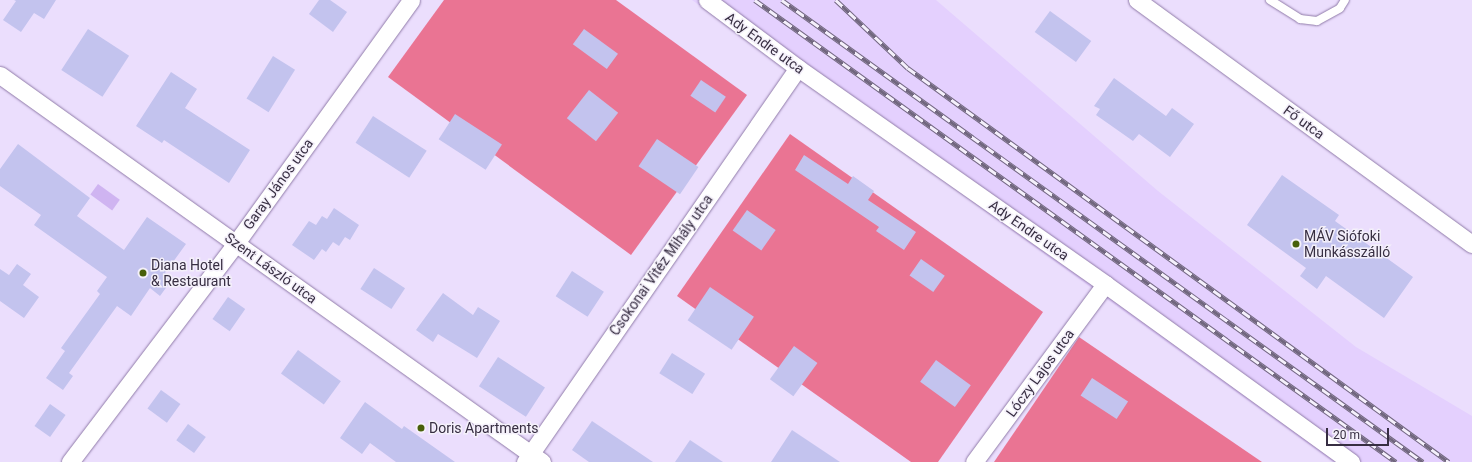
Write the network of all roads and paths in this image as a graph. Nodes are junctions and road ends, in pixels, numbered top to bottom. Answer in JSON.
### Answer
{"nodes":[{"id":1,"x":410,"y":0,"type":"edge"},
{"id":2,"x":707,"y":0,"type":"edge"},
{"id":3,"x":1137,"y":0,"type":"edge"},
{"id":4,"x":1270,"y":0,"type":"edge"},
{"id":5,"x":1345,"y":0,"type":"edge"},
{"id":6,"x":798,"y":68,"type":"junction"},
{"id":7,"x":0,"y":75,"type":"edge"},
{"id":8,"x":236,"y":243,"type":"junction"},
{"id":9,"x":1472,"y":244,"type":"edge"},
{"id":10,"x":1105,"y":284,"type":"junction"},
{"id":11,"x":532,"y":459,"type":"edge"},
{"id":12,"x":70,"y":462,"type":"edge"},
{"id":13,"x":974,"y":462,"type":"edge"},
{"id":14,"x":1351,"y":462,"type":"edge"}],
"edges":[{"from":1,"to":8,"type":"street","name":"Garay János utca"},
{"from":2,"to":6,"type":"street","name":"Ady Endre utca"},
{"from":3,"to":9,"type":"street","name":"Fő utca"},
{"from":4,"to":5,"type":"lane"},
{"from":6,"to":10,"type":"street","name":"Ady Endre utca"},
{"from":6,"to":11,"type":"street","name":"Csokonai Vitéz Mihály utca"},
{"from":7,"to":8,"type":"street","name":"Szent László utca"},
{"from":8,"to":11,"type":"street","name":"Szent László utca"},
{"from":8,"to":12,"type":"street","name":"Garay János utca"},
{"from":10,"to":13,"type":"street","name":"Lóczy Lajos utca"},
{"from":10,"to":14,"type":"street","name":"Ady Endre utca"}]}
